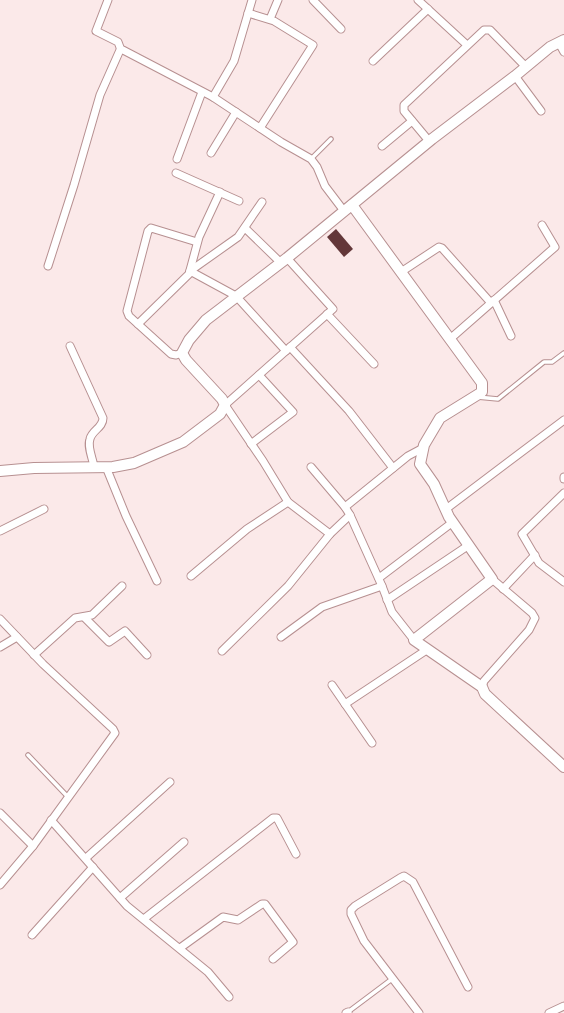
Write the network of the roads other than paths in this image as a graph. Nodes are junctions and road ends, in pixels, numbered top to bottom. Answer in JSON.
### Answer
{"nodes":[{"id":1,"x":108,"y":0,"type":"edge"},
{"id":2,"x":252,"y":0,"type":"edge"},
{"id":3,"x":278,"y":0,"type":"edge"},
{"id":4,"x":313,"y":0,"type":"edge"},
{"id":5,"x":418,"y":0,"type":"edge"},
{"id":6,"x":428,"y":9,"type":"junction"},
{"id":7,"x":248,"y":14,"type":"junction"},
{"id":8,"x":270,"y":19,"type":"junction"},
{"id":9,"x":341,"y":29,"type":"dead end"},
{"id":10,"x":561,"y":41,"type":"edge"},
{"id":11,"x":467,"y":45,"type":"junction"},
{"id":12,"x":121,"y":50,"type":"junction"},
{"id":13,"x":564,"y":52,"type":"edge"},
{"id":14,"x":373,"y":61,"type":"dead end"},
{"id":15,"x":526,"y":67,"type":"junction"},
{"id":16,"x":515,"y":76,"type":"junction"},
{"id":17,"x":202,"y":92,"type":"junction"},
{"id":18,"x":213,"y":98,"type":"junction"},
{"id":19,"x":541,"y":111,"type":"dead end"},
{"id":20,"x":236,"y":112,"type":"junction"},
{"id":21,"x":412,"y":121,"type":"junction"},
{"id":22,"x":260,"y":128,"type":"junction"},
{"id":23,"x":331,"y":139,"type":"dead end"},
{"id":24,"x":429,"y":141,"type":"junction"},
{"id":25,"x":382,"y":146,"type":"dead end"},
{"id":26,"x":211,"y":153,"type":"dead end"},
{"id":27,"x":178,"y":159,"type":"dead end"},
{"id":28,"x":311,"y":159,"type":"junction"},
{"id":29,"x":176,"y":173,"type":"dead end"},
{"id":30,"x":220,"y":192,"type":"junction"},
{"id":31,"x":239,"y":201,"type":"dead end"},
{"id":32,"x":262,"y":202,"type":"dead end"},
{"id":33,"x":348,"y":208,"type":"junction"},
{"id":34,"x":542,"y":225,"type":"dead end"},
{"id":35,"x":245,"y":228,"type":"junction"},
{"id":36,"x":197,"y":242,"type":"junction"},
{"id":37,"x":284,"y":260,"type":"junction"},
{"id":38,"x":48,"y":266,"type":"dead end"},
{"id":39,"x":190,"y":271,"type":"junction"},
{"id":40,"x":401,"y":272,"type":"junction"},
{"id":41,"x":236,"y":296,"type":"junction"},
{"id":42,"x":492,"y":301,"type":"junction"},
{"id":43,"x":327,"y":314,"type":"junction"},
{"id":44,"x":138,"y":324,"type":"junction"},
{"id":45,"x":511,"y":336,"type":"dead end"},
{"id":46,"x":450,"y":339,"type":"junction"},
{"id":47,"x":70,"y":346,"type":"dead end"},
{"id":48,"x":288,"y":349,"type":"junction"},
{"id":49,"x":182,"y":353,"type":"junction"},
{"id":50,"x":564,"y":354,"type":"edge"},
{"id":51,"x":374,"y":364,"type":"dead end"},
{"id":52,"x":258,"y":375,"type":"junction"},
{"id":53,"x":476,"y":397,"type":"junction"},
{"id":54,"x":224,"y":405,"type":"junction"},
{"id":55,"x":564,"y":420,"type":"edge"},
{"id":56,"x":251,"y":444,"type":"junction"},
{"id":57,"x":423,"y":448,"type":"junction"},
{"id":58,"x":94,"y":467,"type":"junction"},
{"id":59,"x":106,"y":467,"type":"junction"},
{"id":60,"x":311,"y":467,"type":"dead end"},
{"id":61,"x":393,"y":468,"type":"junction"},
{"id":62,"x":0,"y":471,"type":"edge"},
{"id":63,"x":564,"y":493,"type":"edge"},
{"id":64,"x":288,"y":502,"type":"junction"},
{"id":65,"x":345,"y":506,"type":"junction"},
{"id":66,"x":44,"y":508,"type":"dead end"},
{"id":67,"x":446,"y":510,"type":"junction"},
{"id":68,"x":350,"y":515,"type":"junction"},
{"id":69,"x":453,"y":522,"type":"junction"},
{"id":70,"x":0,"y":531,"type":"edge"},
{"id":71,"x":330,"y":534,"type":"junction"},
{"id":72,"x":469,"y":545,"type":"junction"},
{"id":73,"x":535,"y":555,"type":"junction"},
{"id":74,"x":191,"y":576,"type":"dead end"},
{"id":75,"x":379,"y":578,"type":"junction"},
{"id":76,"x":492,"y":579,"type":"junction"},
{"id":77,"x":157,"y":581,"type":"dead end"},
{"id":78,"x":564,"y":582,"type":"edge"},
{"id":79,"x":122,"y":586,"type":"dead end"},
{"id":80,"x":382,"y":586,"type":"junction"},
{"id":81,"x":503,"y":590,"type":"junction"},
{"id":82,"x":387,"y":600,"type":"junction"},
{"id":83,"x":84,"y":617,"type":"junction"},
{"id":84,"x":0,"y":619,"type":"edge"},
{"id":85,"x":17,"y":637,"type":"junction"},
{"id":86,"x":281,"y":637,"type":"dead end"},
{"id":87,"x":414,"y":640,"type":"junction"},
{"id":88,"x":0,"y":647,"type":"edge"},
{"id":89,"x":428,"y":649,"type":"junction"},
{"id":90,"x":222,"y":651,"type":"dead end"},
{"id":91,"x":34,"y":655,"type":"junction"},
{"id":92,"x":147,"y":656,"type":"dead end"},
{"id":93,"x":332,"y":685,"type":"dead end"},
{"id":94,"x":482,"y":687,"type":"junction"},
{"id":95,"x":345,"y":704,"type":"junction"},
{"id":96,"x":372,"y":743,"type":"dead end"},
{"id":97,"x":28,"y":755,"type":"dead end"},
{"id":98,"x":564,"y":767,"type":"edge"},
{"id":99,"x":170,"y":782,"type":"dead end"},
{"id":100,"x":68,"y":797,"type":"junction"},
{"id":101,"x":0,"y":813,"type":"edge"},
{"id":102,"x":51,"y":820,"type":"junction"},
{"id":103,"x":184,"y":842,"type":"dead end"},
{"id":104,"x":33,"y":846,"type":"junction"},
{"id":105,"x":296,"y":854,"type":"dead end"},
{"id":106,"x":86,"y":858,"type":"junction"},
{"id":107,"x":93,"y":867,"type":"junction"},
{"id":108,"x":0,"y":885,"type":"edge"},
{"id":109,"x":120,"y":898,"type":"junction"},
{"id":110,"x":145,"y":918,"type":"junction"},
{"id":111,"x":32,"y":935,"type":"dead end"},
{"id":112,"x":180,"y":948,"type":"junction"},
{"id":113,"x":273,"y":959,"type":"dead end"},
{"id":114,"x":393,"y":978,"type":"junction"},
{"id":115,"x":468,"y":987,"type":"dead end"},
{"id":116,"x":229,"y":997,"type":"dead end"},
{"id":117,"x":564,"y":1006,"type":"edge"},
{"id":118,"x":347,"y":1012,"type":"edge"},
{"id":119,"x":419,"y":1013,"type":"edge"},
{"id":120,"x":549,"y":1013,"type":"edge"}],
"edges":[{"from":1,"to":12,"type":"street"},
{"from":2,"to":7,"type":"street"},
{"from":3,"to":8,"type":"street"},
{"from":4,"to":9,"type":"street"},
{"from":5,"to":6,"type":"street"},
{"from":6,"to":11,"type":"street"},
{"from":6,"to":14,"type":"street"},
{"from":7,"to":8,"type":"street"},
{"from":7,"to":18,"type":"street"},
{"from":8,"to":22,"type":"street"},
{"from":10,"to":13,"type":"street"},
{"from":10,"to":15,"type":"street"},
{"from":11,"to":15,"type":"street"},
{"from":11,"to":21,"type":"street"},
{"from":12,"to":17,"type":"street"},
{"from":12,"to":38,"type":"street"},
{"from":15,"to":16,"type":"street"},
{"from":16,"to":19,"type":"street"},
{"from":16,"to":24,"type":"street"},
{"from":17,"to":18,"type":"street"},
{"from":17,"to":27,"type":"street"},
{"from":18,"to":20,"type":"street"},
{"from":20,"to":22,"type":"street"},
{"from":20,"to":26,"type":"street"},
{"from":21,"to":24,"type":"street"},
{"from":21,"to":25,"type":"street"},
{"from":22,"to":28,"type":"street"},
{"from":23,"to":28,"type":"lane"},
{"from":24,"to":33,"type":"street"},
{"from":28,"to":33,"type":"street"},
{"from":29,"to":30,"type":"street"},
{"from":30,"to":31,"type":"street"},
{"from":30,"to":36,"type":"street"},
{"from":32,"to":35,"type":"street"},
{"from":33,"to":37,"type":"street"},
{"from":33,"to":40,"type":"street"},
{"from":34,"to":42,"type":"street"},
{"from":35,"to":37,"type":"street"},
{"from":35,"to":39,"type":"street"},
{"from":36,"to":39,"type":"street"},
{"from":36,"to":44,"type":"street"},
{"from":37,"to":41,"type":"street"},
{"from":37,"to":43,"type":"street"},
{"from":39,"to":41,"type":"street"},
{"from":39,"to":44,"type":"street"},
{"from":40,"to":42,"type":"street"},
{"from":40,"to":46,"type":"street"},
{"from":41,"to":48,"type":"street"},
{"from":41,"to":49,"type":"street"},
{"from":42,"to":45,"type":"street"},
{"from":42,"to":46,"type":"street"},
{"from":43,"to":48,"type":"street"},
{"from":43,"to":51,"type":"street"},
{"from":44,"to":49,"type":"street"},
{"from":46,"to":53,"type":"street"},
{"from":47,"to":58,"type":"street"},
{"from":48,"to":52,"type":"street"},
{"from":48,"to":61,"type":"street"},
{"from":49,"to":54,"type":"street"},
{"from":50,"to":53,"type":"lane"},
{"from":52,"to":54,"type":"street"},
{"from":52,"to":56,"type":"street"},
{"from":53,"to":57,"type":"street"},
{"from":54,"to":56,"type":"street"},
{"from":54,"to":59,"type":"street"},
{"from":55,"to":67,"type":"street"},
{"from":56,"to":64,"type":"street"},
{"from":57,"to":61,"type":"street"},
{"from":57,"to":67,"type":"street"},
{"from":58,"to":59,"type":"street"},
{"from":58,"to":62,"type":"street"},
{"from":59,"to":77,"type":"street"},
{"from":60,"to":65,"type":"street"},
{"from":61,"to":65,"type":"street"},
{"from":63,"to":73,"type":"street"},
{"from":64,"to":71,"type":"street"},
{"from":64,"to":74,"type":"street"},
{"from":65,"to":68,"type":"street"},
{"from":66,"to":70,"type":"street"},
{"from":67,"to":69,"type":"street"},
{"from":68,"to":71,"type":"street"},
{"from":68,"to":75,"type":"street"},
{"from":69,"to":72,"type":"street"},
{"from":69,"to":75,"type":"street"},
{"from":71,"to":90,"type":"street"},
{"from":72,"to":76,"type":"street"},
{"from":72,"to":82,"type":"street"},
{"from":73,"to":78,"type":"street"},
{"from":73,"to":81,"type":"street"},
{"from":75,"to":80,"type":"street"},
{"from":76,"to":81,"type":"street"},
{"from":76,"to":87,"type":"street"},
{"from":79,"to":83,"type":"street"},
{"from":80,"to":82,"type":"street"},
{"from":80,"to":86,"type":"street"},
{"from":81,"to":94,"type":"street"},
{"from":82,"to":87,"type":"street"},
{"from":83,"to":91,"type":"street"},
{"from":83,"to":92,"type":"street"},
{"from":84,"to":85,"type":"street"},
{"from":85,"to":88,"type":"street"},
{"from":85,"to":91,"type":"street"},
{"from":87,"to":89,"type":"street"},
{"from":89,"to":94,"type":"street"},
{"from":89,"to":95,"type":"street"},
{"from":91,"to":100,"type":"street"},
{"from":93,"to":95,"type":"street"},
{"from":94,"to":98,"type":"street"},
{"from":95,"to":96,"type":"street"},
{"from":97,"to":100,"type":"lane"},
{"from":99,"to":106,"type":"street"},
{"from":100,"to":102,"type":"street"},
{"from":101,"to":104,"type":"street"},
{"from":102,"to":104,"type":"street"},
{"from":102,"to":106,"type":"street"},
{"from":103,"to":109,"type":"street"},
{"from":104,"to":108,"type":"street"},
{"from":105,"to":110,"type":"street"},
{"from":106,"to":107,"type":"street"},
{"from":107,"to":109,"type":"street"},
{"from":107,"to":111,"type":"street"},
{"from":109,"to":110,"type":"street"},
{"from":110,"to":112,"type":"street"},
{"from":112,"to":113,"type":"street"},
{"from":112,"to":116,"type":"street"},
{"from":114,"to":115,"type":"street"},
{"from":114,"to":118,"type":"lane"},
{"from":114,"to":119,"type":"street"},
{"from":117,"to":120,"type":"street"}]}
